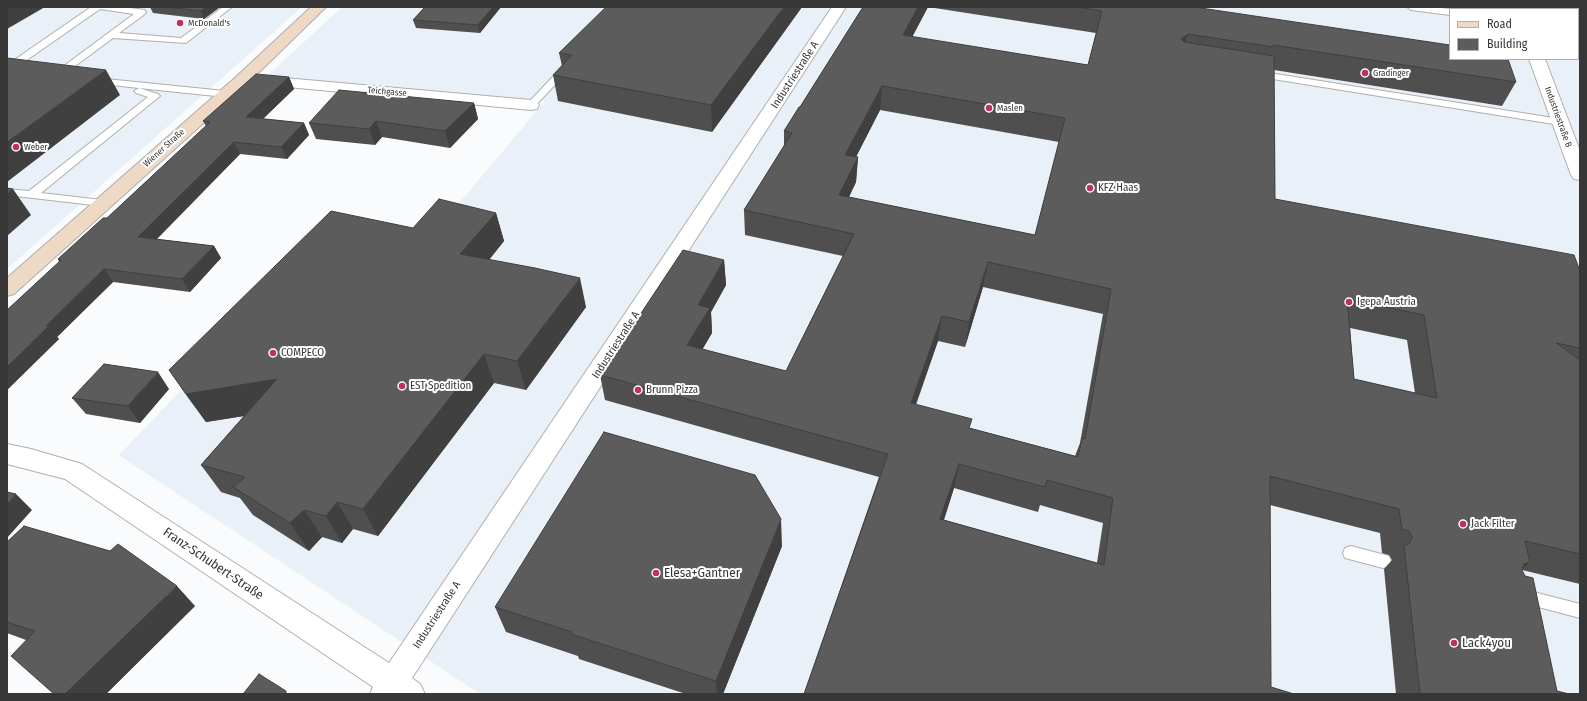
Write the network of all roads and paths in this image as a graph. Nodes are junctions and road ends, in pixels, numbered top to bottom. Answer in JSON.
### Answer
{"nodes":[{"id":1,"x":97,"y":7,"type":"edge"},
{"id":2,"x":102,"y":7,"type":"edge"},
{"id":3,"x":228,"y":7,"type":"edge"},
{"id":4,"x":319,"y":7,"type":"edge"},
{"id":5,"x":839,"y":7,"type":"edge"},
{"id":6,"x":1411,"y":7,"type":"edge"},
{"id":7,"x":1576,"y":7,"type":"edge"},
{"id":8,"x":1580,"y":8,"type":"edge"},
{"id":9,"x":1449,"y":12,"type":"edge"},
{"id":10,"x":110,"y":35,"type":"junction"},
{"id":11,"x":575,"y":59,"type":"edge"},
{"id":12,"x":1537,"y":60,"type":"edge"},
{"id":13,"x":8,"y":69,"type":"edge"},
{"id":14,"x":22,"y":71,"type":"edge"},
{"id":15,"x":1250,"y":73,"type":"edge"},
{"id":16,"x":72,"y":78,"type":"edge"},
{"id":17,"x":243,"y":79,"type":"junction"},
{"id":18,"x":87,"y":80,"type":"edge"},
{"id":19,"x":110,"y":82,"type":"junction"},
{"id":20,"x":225,"y":94,"type":"junction"},
{"id":21,"x":531,"y":105,"type":"joint"},
{"id":22,"x":1560,"y":122,"type":"junction"},
{"id":23,"x":1580,"y":175,"type":"edge"},
{"id":24,"x":7,"y":192,"type":"edge"},
{"id":25,"x":30,"y":194,"type":"junction"},
{"id":26,"x":102,"y":203,"type":"junction"},
{"id":27,"x":7,"y":289,"type":"edge"},
{"id":28,"x":7,"y":454,"type":"edge"},
{"id":29,"x":1351,"y":553,"type":"dead end"},
{"id":30,"x":1383,"y":561,"type":"dead end"},
{"id":31,"x":1507,"y":593,"type":"edge"},
{"id":32,"x":1580,"y":611,"type":"edge"},
{"id":33,"x":396,"y":690,"type":"edge"}],
"edges":[{"from":1,"to":13,"type":"lane"},
{"from":2,"to":10,"type":"lane"},
{"from":3,"to":10,"type":"lane"},
{"from":4,"to":17,"type":"main road","name":"Wiener Straße"},
{"from":5,"to":33,"type":"street","name":"Industriestraße A"},
{"from":6,"to":9,"type":"lane"},
{"from":7,"to":8,"type":"lane"},
{"from":10,"to":16,"type":"lane"},
{"from":11,"to":21,"type":"lane"},
{"from":12,"to":22,"type":"street","name":"Industriestraße B"},
{"from":13,"to":14,"type":"lane"},
{"from":15,"to":22,"type":"lane"},
{"from":17,"to":20,"type":"main road","name":"Wiener Straße"},
{"from":17,"to":21,"type":"street","name":"Teichgasse"},
{"from":18,"to":19,"type":"lane"},
{"from":19,"to":20,"type":"lane"},
{"from":19,"to":25,"type":"lane"},
{"from":20,"to":26,"type":"main road","name":"Wiener Straße"},
{"from":22,"to":23,"type":"street","name":"Industriestraße B"},
{"from":24,"to":25,"type":"lane"},
{"from":25,"to":26,"type":"lane"},
{"from":26,"to":27,"type":"main road","name":"Wiener Straße"},
{"from":28,"to":33,"type":"street","name":"Franz-Schubert-Straße"},
{"from":29,"to":30,"type":"lane"},
{"from":31,"to":32,"type":"lane"}]}
